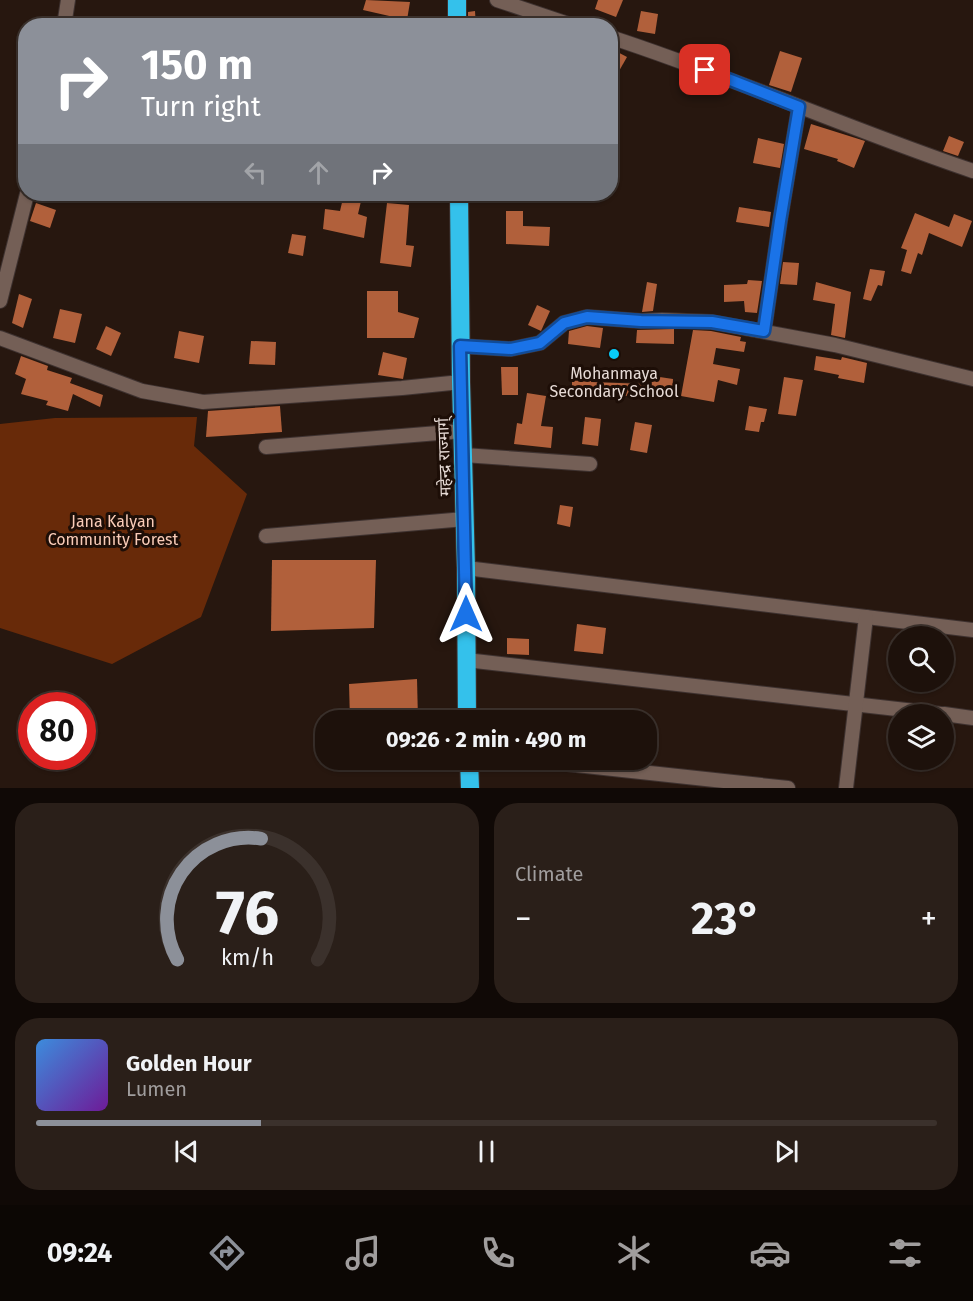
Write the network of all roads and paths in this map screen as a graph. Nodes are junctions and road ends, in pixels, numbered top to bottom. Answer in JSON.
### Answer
{"nodes":[{"id":1,"x":68,"y":0,"type":"edge"},
{"id":2,"x":457,"y":0,"type":"edge"},
{"id":3,"x":497,"y":0,"type":"edge"},
{"id":4,"x":65,"y":18,"type":"edge"},
{"id":5,"x":457,"y":18,"type":"edge"},
{"id":6,"x":550,"y":18,"type":"edge"},
{"id":7,"x":618,"y":40,"type":"edge"},
{"id":8,"x":799,"y":107,"type":"junction"},
{"id":9,"x":973,"y":171,"type":"edge"},
{"id":10,"x":25,"y":201,"type":"edge"},
{"id":11,"x":459,"y":201,"type":"edge"},
{"id":12,"x":0,"y":301,"type":"edge"},
{"id":13,"x":764,"y":331,"type":"junction"},
{"id":14,"x":0,"y":338,"type":"edge"},
{"id":15,"x":460,"y":346,"type":"junction"},
{"id":16,"x":973,"y":379,"type":"edge"},
{"id":17,"x":461,"y":382,"type":"junction"},
{"id":18,"x":463,"y":431,"type":"junction"},
{"id":19,"x":266,"y":447,"type":"dead end"},
{"id":20,"x":464,"y":454,"type":"junction"},
{"id":21,"x":590,"y":464,"type":"dead end"},
{"id":22,"x":465,"y":519,"type":"junction"},
{"id":23,"x":266,"y":536,"type":"dead end"},
{"id":24,"x":466,"y":568,"type":"junction"},
{"id":25,"x":866,"y":617,"type":"junction"},
{"id":26,"x":973,"y":630,"type":"edge"},
{"id":27,"x":466,"y":660,"type":"junction"},
{"id":28,"x":856,"y":704,"type":"junction"},
{"id":29,"x":888,"y":708,"type":"edge"},
{"id":30,"x":467,"y":710,"type":"edge"},
{"id":31,"x":954,"y":716,"type":"edge"},
{"id":32,"x":973,"y":718,"type":"edge"},
{"id":33,"x":469,"y":770,"type":"edge"},
{"id":34,"x":622,"y":770,"type":"edge"},
{"id":35,"x":470,"y":788,"type":"edge"},
{"id":36,"x":788,"y":788,"type":"edge"},
{"id":37,"x":846,"y":788,"type":"edge"}],
"edges":[{"from":1,"to":4,"type":"street"},
{"from":2,"to":5,"type":"highway"},
{"from":3,"to":6,"type":"street"},
{"from":7,"to":8,"type":"street"},
{"from":8,"to":9,"type":"street"},
{"from":8,"to":13,"type":"street"},
{"from":10,"to":12,"type":"street"},
{"from":11,"to":15,"type":"highway","name":"महेन्द्र राज्मार्ग्"},
{"from":13,"to":15,"type":"street"},
{"from":13,"to":16,"type":"street"},
{"from":14,"to":17,"type":"street"},
{"from":15,"to":17,"type":"highway","name":"महेन्द्र राज्मार्ग्"},
{"from":17,"to":18,"type":"highway","name":"महेन्द्र राज्मार्ग्"},
{"from":18,"to":19,"type":"street"},
{"from":18,"to":20,"type":"highway","name":"महेन्द्र राज्मार्ग्"},
{"from":20,"to":21,"type":"street"},
{"from":20,"to":22,"type":"highway","name":"महेन्द्र राज्मार्ग्"},
{"from":22,"to":23,"type":"street"},
{"from":22,"to":24,"type":"highway","name":"महेन्द्र राज्मार्ग्"},
{"from":24,"to":25,"type":"street"},
{"from":24,"to":27,"type":"highway","name":"महेन्द्र राज्मार्ग्"},
{"from":25,"to":26,"type":"street"},
{"from":25,"to":28,"type":"street"},
{"from":27,"to":28,"type":"street"},
{"from":27,"to":30,"type":"highway","name":"महेन्द्र राज्मार्ग्"},
{"from":28,"to":29,"type":"street"},
{"from":28,"to":37,"type":"street"},
{"from":31,"to":32,"type":"street"},
{"from":33,"to":35,"type":"highway"},
{"from":34,"to":36,"type":"street"}]}
